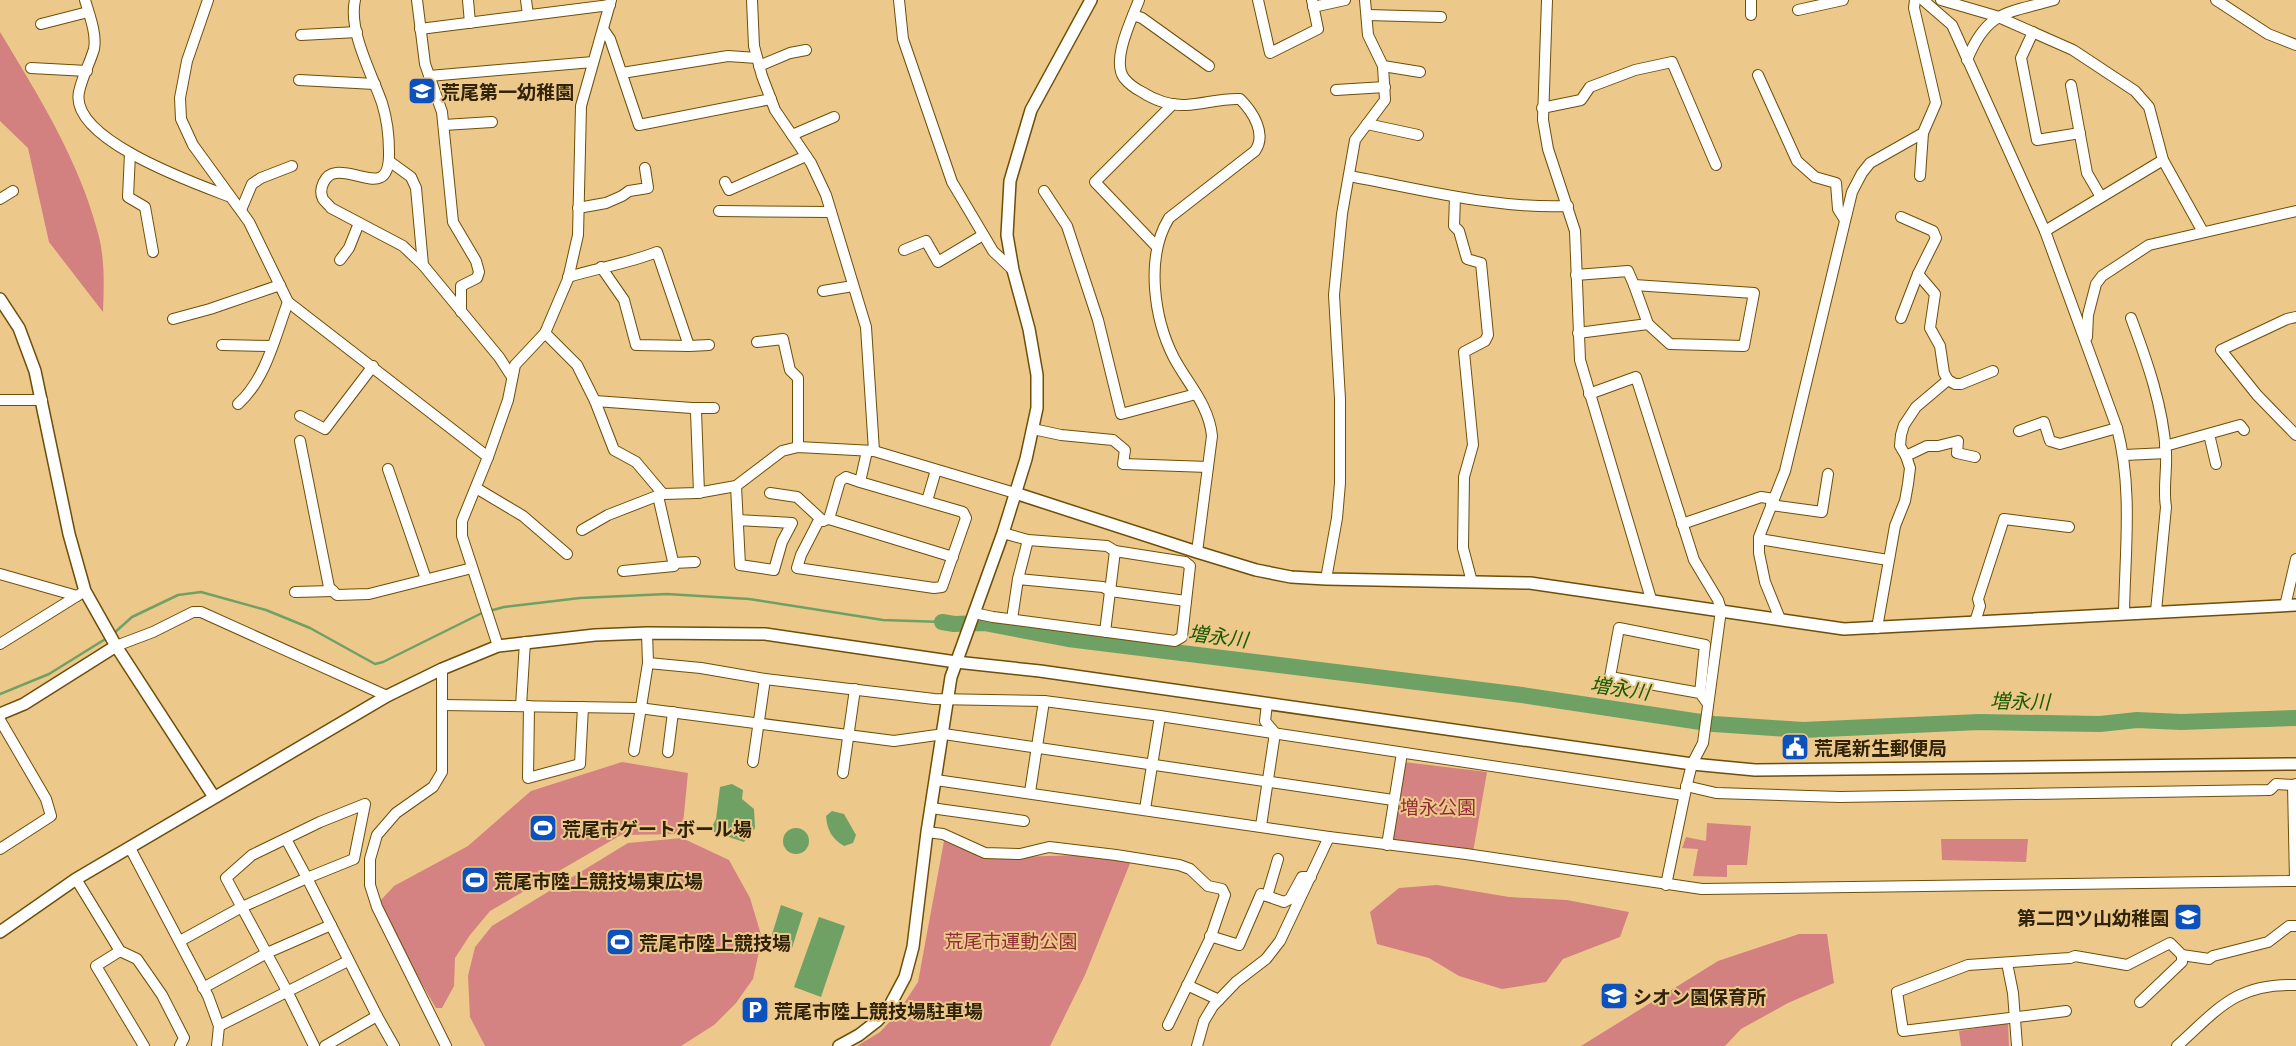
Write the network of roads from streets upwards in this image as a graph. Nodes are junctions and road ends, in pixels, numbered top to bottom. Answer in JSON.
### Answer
{"nodes":[{"id":1,"x":85,"y":0,"type":"edge"},
{"id":2,"x":208,"y":0,"type":"edge"},
{"id":3,"x":355,"y":0,"type":"edge"},
{"id":4,"x":417,"y":0,"type":"edge"},
{"id":5,"x":468,"y":0,"type":"edge"},
{"id":6,"x":526,"y":0,"type":"edge"},
{"id":7,"x":752,"y":0,"type":"edge"},
{"id":8,"x":1091,"y":0,"type":"edge"},
{"id":9,"x":1139,"y":0,"type":"edge"},
{"id":10,"x":1258,"y":0,"type":"edge"},
{"id":11,"x":1345,"y":0,"type":"edge"},
{"id":12,"x":1365,"y":0,"type":"edge"},
{"id":13,"x":1547,"y":0,"type":"edge"},
{"id":14,"x":1751,"y":0,"type":"edge"},
{"id":15,"x":1843,"y":0,"type":"edge"},
{"id":16,"x":1915,"y":0,"type":"edge"},
{"id":17,"x":1923,"y":0,"type":"edge"},
{"id":18,"x":1941,"y":0,"type":"edge"},
{"id":19,"x":2054,"y":0,"type":"edge"},
{"id":20,"x":2216,"y":0,"type":"edge"},
{"id":21,"x":902,"y":1,"type":"edge"},
{"id":22,"x":610,"y":2,"type":"edge"},
{"id":23,"x":1312,"y":3,"type":"edge"},
{"id":24,"x":1798,"y":10,"type":"dead end"},
{"id":25,"x":88,"y":12,"type":"junction"},
{"id":26,"x":1367,"y":14,"type":"junction"},
{"id":27,"x":528,"y":15,"type":"junction"},
{"id":28,"x":1751,"y":15,"type":"dead end"},
{"id":29,"x":1133,"y":16,"type":"junction"},
{"id":30,"x":1996,"y":16,"type":"junction"},
{"id":31,"x":1441,"y":17,"type":"dead end"},
{"id":32,"x":470,"y":23,"type":"junction"},
{"id":33,"x":41,"y":24,"type":"dead end"},
{"id":34,"x":420,"y":29,"type":"junction"},
{"id":35,"x":603,"y":29,"type":"junction"},
{"id":36,"x":357,"y":32,"type":"junction"},
{"id":37,"x":2033,"y":32,"type":"junction"},
{"id":38,"x":301,"y":35,"type":"dead end"},
{"id":39,"x":2296,"y":45,"type":"edge"},
{"id":40,"x":806,"y":50,"type":"dead end"},
{"id":41,"x":1967,"y":60,"type":"junction"},
{"id":42,"x":593,"y":62,"type":"junction"},
{"id":43,"x":758,"y":62,"type":"junction"},
{"id":44,"x":1209,"y":66,"type":"dead end"},
{"id":45,"x":1383,"y":66,"type":"junction"},
{"id":46,"x":30,"y":68,"type":"dead end"},
{"id":47,"x":87,"y":71,"type":"junction"},
{"id":48,"x":1420,"y":72,"type":"dead end"},
{"id":49,"x":622,"y":73,"type":"junction"},
{"id":50,"x":1758,"y":75,"type":"dead end"},
{"id":51,"x":429,"y":76,"type":"junction"},
{"id":52,"x":298,"y":80,"type":"dead end"},
{"id":53,"x":375,"y":84,"type":"junction"},
{"id":54,"x":2071,"y":86,"type":"dead end"},
{"id":55,"x":1385,"y":87,"type":"junction"},
{"id":56,"x":1336,"y":90,"type":"dead end"},
{"id":57,"x":771,"y":99,"type":"junction"},
{"id":58,"x":1173,"y":104,"type":"junction"},
{"id":59,"x":1542,"y":108,"type":"junction"},
{"id":60,"x":834,"y":118,"type":"dead end"},
{"id":61,"x":492,"y":122,"type":"dead end"},
{"id":62,"x":1367,"y":124,"type":"junction"},
{"id":63,"x":444,"y":125,"type":"junction"},
{"id":64,"x":1923,"y":133,"type":"junction"},
{"id":65,"x":2080,"y":133,"type":"junction"},
{"id":66,"x":792,"y":135,"type":"junction"},
{"id":67,"x":1418,"y":135,"type":"dead end"},
{"id":68,"x":130,"y":153,"type":"junction"},
{"id":69,"x":806,"y":156,"type":"junction"},
{"id":70,"x":389,"y":160,"type":"junction"},
{"id":71,"x":2163,"y":160,"type":"junction"},
{"id":72,"x":1716,"y":165,"type":"dead end"},
{"id":73,"x":292,"y":166,"type":"dead end"},
{"id":74,"x":645,"y":168,"type":"dead end"},
{"id":75,"x":1349,"y":176,"type":"junction"},
{"id":76,"x":1920,"y":176,"type":"dead end"},
{"id":77,"x":729,"y":190,"type":"dead end"},
{"id":78,"x":13,"y":191,"type":"dead end"},
{"id":79,"x":1044,"y":191,"type":"dead end"},
{"id":80,"x":229,"y":196,"type":"junction"},
{"id":81,"x":2101,"y":197,"type":"junction"},
{"id":82,"x":1454,"y":198,"type":"junction"},
{"id":83,"x":0,"y":199,"type":"edge"},
{"id":84,"x":1568,"y":206,"type":"junction"},
{"id":85,"x":578,"y":208,"type":"junction"},
{"id":86,"x":241,"y":210,"type":"junction"},
{"id":87,"x":719,"y":210,"type":"dead end"},
{"id":88,"x":2296,"y":211,"type":"edge"},
{"id":89,"x":831,"y":212,"type":"junction"},
{"id":90,"x":1901,"y":217,"type":"dead end"},
{"id":91,"x":1845,"y":220,"type":"junction"},
{"id":92,"x":358,"y":223,"type":"junction"},
{"id":93,"x":2045,"y":231,"type":"junction"},
{"id":94,"x":2203,"y":232,"type":"junction"},
{"id":95,"x":984,"y":235,"type":"junction"},
{"id":96,"x":1157,"y":247,"type":"junction"},
{"id":97,"x":904,"y":250,"type":"dead end"},
{"id":98,"x":153,"y":252,"type":"dead end"},
{"id":99,"x":340,"y":260,"type":"dead end"},
{"id":100,"x":423,"y":264,"type":"junction"},
{"id":101,"x":601,"y":267,"type":"junction"},
{"id":102,"x":1013,"y":270,"type":"junction"},
{"id":103,"x":1918,"y":274,"type":"junction"},
{"id":104,"x":1576,"y":276,"type":"junction"},
{"id":105,"x":568,"y":277,"type":"junction"},
{"id":106,"x":280,"y":285,"type":"junction"},
{"id":107,"x":1634,"y":285,"type":"junction"},
{"id":108,"x":853,"y":286,"type":"junction"},
{"id":109,"x":823,"y":291,"type":"dead end"},
{"id":110,"x":0,"y":299,"type":"edge"},
{"id":111,"x":288,"y":302,"type":"junction"},
{"id":112,"x":4,"y":311,"type":"edge"},
{"id":113,"x":461,"y":312,"type":"junction"},
{"id":114,"x":1901,"y":318,"type":"dead end"},
{"id":115,"x":2131,"y":318,"type":"dead end"},
{"id":116,"x":2296,"y":318,"type":"edge"},
{"id":117,"x":173,"y":319,"type":"dead end"},
{"id":118,"x":1648,"y":324,"type":"junction"},
{"id":119,"x":545,"y":333,"type":"junction"},
{"id":120,"x":1578,"y":333,"type":"junction"},
{"id":121,"x":757,"y":342,"type":"dead end"},
{"id":122,"x":2086,"y":342,"type":"junction"},
{"id":123,"x":222,"y":345,"type":"dead end"},
{"id":124,"x":709,"y":345,"type":"dead end"},
{"id":125,"x":272,"y":346,"type":"junction"},
{"id":126,"x":689,"y":346,"type":"junction"},
{"id":127,"x":373,"y":366,"type":"junction"},
{"id":128,"x":1993,"y":371,"type":"dead end"},
{"id":129,"x":512,"y":377,"type":"junction"},
{"id":130,"x":1948,"y":380,"type":"junction"},
{"id":131,"x":1196,"y":394,"type":"junction"},
{"id":132,"x":1589,"y":394,"type":"junction"},
{"id":133,"x":0,"y":400,"type":"edge"},
{"id":134,"x":42,"y":400,"type":"junction"},
{"id":135,"x":595,"y":401,"type":"junction"},
{"id":136,"x":238,"y":404,"type":"dead end"},
{"id":137,"x":692,"y":408,"type":"junction"},
{"id":138,"x":714,"y":408,"type":"dead end"},
{"id":139,"x":300,"y":416,"type":"dead end"},
{"id":140,"x":2118,"y":428,"type":"junction"},
{"id":141,"x":1034,"y":429,"type":"junction"},
{"id":142,"x":2244,"y":430,"type":"dead end"},
{"id":143,"x":2020,"y":431,"type":"dead end"},
{"id":144,"x":2209,"y":434,"type":"junction"},
{"id":145,"x":2296,"y":435,"type":"edge"},
{"id":146,"x":300,"y":441,"type":"dead end"},
{"id":147,"x":798,"y":447,"type":"junction"},
{"id":148,"x":2166,"y":450,"type":"junction"},
{"id":149,"x":870,"y":451,"type":"junction"},
{"id":150,"x":2125,"y":455,"type":"junction"},
{"id":151,"x":1906,"y":456,"type":"junction"},
{"id":152,"x":488,"y":457,"type":"junction"},
{"id":153,"x":1975,"y":457,"type":"dead end"},
{"id":154,"x":2216,"y":464,"type":"dead end"},
{"id":155,"x":1208,"y":468,"type":"junction"},
{"id":156,"x":388,"y":469,"type":"dead end"},
{"id":157,"x":936,"y":470,"type":"junction"},
{"id":158,"x":1828,"y":474,"type":"dead end"},
{"id":159,"x":860,"y":482,"type":"junction"},
{"id":160,"x":736,"y":486,"type":"junction"},
{"id":161,"x":476,"y":488,"type":"junction"},
{"id":162,"x":1015,"y":492,"type":"junction"},
{"id":163,"x":699,"y":493,"type":"junction"},
{"id":164,"x":770,"y":493,"type":"dead end"},
{"id":165,"x":660,"y":495,"type":"junction"},
{"id":166,"x":927,"y":502,"type":"junction"},
{"id":167,"x":1773,"y":502,"type":"junction"},
{"id":168,"x":738,"y":520,"type":"junction"},
{"id":169,"x":826,"y":520,"type":"junction"},
{"id":170,"x":1682,"y":524,"type":"junction"},
{"id":171,"x":2069,"y":527,"type":"dead end"},
{"id":172,"x":582,"y":530,"type":"dead end"},
{"id":173,"x":1003,"y":533,"type":"junction"},
{"id":174,"x":1759,"y":539,"type":"junction"},
{"id":175,"x":1028,"y":540,"type":"junction"},
{"id":176,"x":1115,"y":551,"type":"junction"},
{"id":177,"x":1197,"y":552,"type":"junction"},
{"id":178,"x":567,"y":554,"type":"dead end"},
{"id":179,"x":952,"y":557,"type":"junction"},
{"id":180,"x":2296,"y":559,"type":"edge"},
{"id":181,"x":1888,"y":560,"type":"junction"},
{"id":182,"x":695,"y":562,"type":"dead end"},
{"id":183,"x":673,"y":563,"type":"junction"},
{"id":184,"x":472,"y":568,"type":"junction"},
{"id":185,"x":623,"y":571,"type":"dead end"},
{"id":186,"x":0,"y":574,"type":"edge"},
{"id":187,"x":426,"y":579,"type":"junction"},
{"id":188,"x":1018,"y":579,"type":"junction"},
{"id":189,"x":1326,"y":580,"type":"junction"},
{"id":190,"x":1472,"y":582,"type":"junction"},
{"id":191,"x":333,"y":591,"type":"junction"},
{"id":192,"x":1110,"y":591,"type":"junction"},
{"id":193,"x":296,"y":592,"type":"dead end"},
{"id":194,"x":81,"y":594,"type":"junction"},
{"id":195,"x":1651,"y":599,"type":"junction"},
{"id":196,"x":1186,"y":601,"type":"junction"},
{"id":197,"x":2290,"y":606,"type":"edge"},
{"id":198,"x":1721,"y":610,"type":"junction"},
{"id":199,"x":2156,"y":611,"type":"junction"},
{"id":200,"x":974,"y":613,"type":"junction"},
{"id":201,"x":2124,"y":613,"type":"junction"},
{"id":202,"x":1780,"y":619,"type":"junction"},
{"id":203,"x":1012,"y":620,"type":"junction"},
{"id":204,"x":1975,"y":622,"type":"junction"},
{"id":205,"x":1877,"y":628,"type":"junction"},
{"id":206,"x":1105,"y":632,"type":"junction"},
{"id":207,"x":647,"y":633,"type":"junction"},
{"id":208,"x":525,"y":642,"type":"junction"},
{"id":209,"x":1,"y":643,"type":"edge"},
{"id":210,"x":116,"y":644,"type":"junction"},
{"id":211,"x":498,"y":646,"type":"junction"},
{"id":212,"x":956,"y":662,"type":"junction"},
{"id":213,"x":648,"y":663,"type":"junction"},
{"id":214,"x":442,"y":669,"type":"junction"},
{"id":215,"x":765,"y":678,"type":"junction"},
{"id":216,"x":855,"y":689,"type":"junction"},
{"id":217,"x":1700,"y":693,"type":"junction"},
{"id":218,"x":387,"y":696,"type":"junction"},
{"id":219,"x":949,"y":698,"type":"junction"},
{"id":220,"x":1044,"y":702,"type":"junction"},
{"id":221,"x":1268,"y":704,"type":"junction"},
{"id":222,"x":442,"y":705,"type":"junction"},
{"id":223,"x":525,"y":706,"type":"junction"},
{"id":224,"x":583,"y":707,"type":"junction"},
{"id":225,"x":1708,"y":707,"type":"junction"},
{"id":226,"x":641,"y":708,"type":"junction"},
{"id":227,"x":673,"y":712,"type":"junction"},
{"id":228,"x":0,"y":714,"type":"edge"},
{"id":229,"x":1160,"y":716,"type":"junction"},
{"id":230,"x":0,"y":720,"type":"edge"},
{"id":231,"x":759,"y":722,"type":"junction"},
{"id":232,"x":1276,"y":733,"type":"junction"},
{"id":233,"x":848,"y":734,"type":"junction"},
{"id":234,"x":944,"y":734,"type":"junction"},
{"id":235,"x":1038,"y":747,"type":"junction"},
{"id":236,"x":634,"y":751,"type":"dead end"},
{"id":237,"x":668,"y":752,"type":"dead end"},
{"id":238,"x":1402,"y":753,"type":"junction"},
{"id":239,"x":753,"y":762,"type":"dead end"},
{"id":240,"x":1692,"y":764,"type":"junction"},
{"id":241,"x":2296,"y":764,"type":"edge"},
{"id":242,"x":1154,"y":765,"type":"junction"},
{"id":243,"x":843,"y":773,"type":"dead end"},
{"id":244,"x":936,"y":780,"type":"junction"},
{"id":245,"x":1266,"y":781,"type":"junction"},
{"id":246,"x":2295,"y":784,"type":"edge"},
{"id":247,"x":1685,"y":790,"type":"junction"},
{"id":248,"x":1030,"y":792,"type":"junction"},
{"id":249,"x":214,"y":797,"type":"junction"},
{"id":250,"x":1393,"y":800,"type":"junction"},
{"id":251,"x":932,"y":808,"type":"junction"},
{"id":252,"x":1145,"y":809,"type":"junction"},
{"id":253,"x":1024,"y":821,"type":"dead end"},
{"id":254,"x":1261,"y":826,"type":"junction"},
{"id":255,"x":928,"y":832,"type":"junction"},
{"id":256,"x":1329,"y":837,"type":"junction"},
{"id":257,"x":286,"y":839,"type":"junction"},
{"id":258,"x":1387,"y":845,"type":"junction"},
{"id":259,"x":130,"y":848,"type":"junction"},
{"id":260,"x":0,"y":849,"type":"edge"},
{"id":261,"x":1278,"y":860,"type":"dead end"},
{"id":262,"x":1310,"y":876,"type":"junction"},
{"id":263,"x":307,"y":878,"type":"junction"},
{"id":264,"x":76,"y":879,"type":"junction"},
{"id":265,"x":1666,"y":885,"type":"junction"},
{"id":266,"x":1267,"y":896,"type":"junction"},
{"id":267,"x":240,"y":908,"type":"junction"},
{"id":268,"x":331,"y":925,"type":"junction"},
{"id":269,"x":2296,"y":926,"type":"edge"},
{"id":270,"x":0,"y":932,"type":"edge"},
{"id":271,"x":1210,"y":936,"type":"junction"},
{"id":272,"x":180,"y":941,"type":"junction"},
{"id":273,"x":120,"y":951,"type":"junction"},
{"id":274,"x":267,"y":953,"type":"junction"},
{"id":275,"x":2182,"y":955,"type":"junction"},
{"id":276,"x":348,"y":961,"type":"junction"},
{"id":277,"x":2007,"y":963,"type":"junction"},
{"id":278,"x":1188,"y":985,"type":"junction"},
{"id":279,"x":2296,"y":985,"type":"edge"},
{"id":280,"x":204,"y":988,"type":"junction"},
{"id":281,"x":287,"y":991,"type":"junction"},
{"id":282,"x":1219,"y":1000,"type":"junction"},
{"id":283,"x":2140,"y":1002,"type":"dead end"},
{"id":284,"x":2066,"y":1011,"type":"dead end"},
{"id":285,"x":377,"y":1016,"type":"junction"},
{"id":286,"x":2015,"y":1016,"type":"junction"},
{"id":287,"x":1168,"y":1025,"type":"dead end"},
{"id":288,"x":219,"y":1026,"type":"junction"},
{"id":289,"x":144,"y":1046,"type":"edge"},
{"id":290,"x":180,"y":1046,"type":"edge"},
{"id":291,"x":217,"y":1046,"type":"edge"},
{"id":292,"x":314,"y":1046,"type":"edge"},
{"id":293,"x":325,"y":1046,"type":"edge"},
{"id":294,"x":394,"y":1046,"type":"edge"},
{"id":295,"x":446,"y":1046,"type":"edge"},
{"id":296,"x":838,"y":1046,"type":"edge"},
{"id":297,"x":1197,"y":1046,"type":"edge"},
{"id":298,"x":2017,"y":1046,"type":"edge"},
{"id":299,"x":2177,"y":1046,"type":"edge"}],
"edges":[{"from":1,"to":25,"type":"street"},
{"from":2,"to":80,"type":"street"},
{"from":3,"to":36,"type":"street"},
{"from":4,"to":34,"type":"street"},
{"from":5,"to":32,"type":"street"},
{"from":6,"to":27,"type":"street"},
{"from":7,"to":43,"type":"street"},
{"from":8,"to":102,"type":"street"},
{"from":9,"to":29,"type":"street"},
{"from":10,"to":23,"type":"street"},
{"from":11,"to":23,"type":"street"},
{"from":12,"to":26,"type":"street"},
{"from":13,"to":59,"type":"street"},
{"from":14,"to":28,"type":"street"},
{"from":15,"to":24,"type":"street"},
{"from":16,"to":64,"type":"street"},
{"from":17,"to":41,"type":"street"},
{"from":18,"to":30,"type":"street"},
{"from":19,"to":30,"type":"street"},
{"from":20,"to":39,"type":"street"},
{"from":21,"to":95,"type":"street"},
{"from":22,"to":27,"type":"street"},
{"from":22,"to":35,"type":"street"},
{"from":25,"to":33,"type":"street"},
{"from":25,"to":47,"type":"street"},
{"from":26,"to":31,"type":"street"},
{"from":26,"to":45,"type":"street"},
{"from":27,"to":32,"type":"street"},
{"from":29,"to":44,"type":"street"},
{"from":29,"to":58,"type":"street"},
{"from":30,"to":37,"type":"street"},
{"from":30,"to":41,"type":"street"},
{"from":32,"to":34,"type":"street"},
{"from":34,"to":51,"type":"street"},
{"from":35,"to":42,"type":"street"},
{"from":35,"to":49,"type":"street"},
{"from":36,"to":38,"type":"street"},
{"from":36,"to":53,"type":"street"},
{"from":37,"to":65,"type":"street"},
{"from":37,"to":71,"type":"street"},
{"from":40,"to":43,"type":"street"},
{"from":41,"to":93,"type":"street"},
{"from":42,"to":51,"type":"street"},
{"from":42,"to":85,"type":"street"},
{"from":43,"to":49,"type":"street"},
{"from":43,"to":57,"type":"street"},
{"from":45,"to":48,"type":"street"},
{"from":45,"to":55,"type":"street"},
{"from":46,"to":47,"type":"street"},
{"from":47,"to":68,"type":"street"},
{"from":49,"to":57,"type":"street"},
{"from":50,"to":91,"type":"street"},
{"from":51,"to":63,"type":"street"},
{"from":52,"to":53,"type":"street"},
{"from":53,"to":70,"type":"street"},
{"from":54,"to":65,"type":"street"},
{"from":55,"to":56,"type":"street"},
{"from":55,"to":62,"type":"street"},
{"from":57,"to":66,"type":"street"},
{"from":58,"to":96,"type":"street"},
{"from":58,"to":96,"type":"street"},
{"from":59,"to":72,"type":"street"},
{"from":59,"to":84,"type":"street"},
{"from":60,"to":66,"type":"street"},
{"from":61,"to":63,"type":"street"},
{"from":62,"to":67,"type":"street"},
{"from":62,"to":75,"type":"street"},
{"from":63,"to":113,"type":"street"},
{"from":64,"to":76,"type":"street"},
{"from":64,"to":91,"type":"street"},
{"from":65,"to":81,"type":"street"},
{"from":66,"to":69,"type":"street"},
{"from":68,"to":80,"type":"street"},
{"from":68,"to":98,"type":"street"},
{"from":69,"to":77,"type":"street"},
{"from":69,"to":89,"type":"street"},
{"from":70,"to":92,"type":"street"},
{"from":70,"to":100,"type":"street"},
{"from":71,"to":81,"type":"street"},
{"from":71,"to":94,"type":"street"},
{"from":73,"to":86,"type":"street"},
{"from":74,"to":85,"type":"street"},
{"from":75,"to":82,"type":"street"},
{"from":75,"to":189,"type":"street"},
{"from":78,"to":83,"type":"street"},
{"from":79,"to":131,"type":"street"},
{"from":80,"to":86,"type":"street"},
{"from":81,"to":93,"type":"street"},
{"from":82,"to":84,"type":"street"},
{"from":82,"to":190,"type":"street"},
{"from":84,"to":104,"type":"street"},
{"from":85,"to":105,"type":"street"},
{"from":86,"to":106,"type":"street"},
{"from":87,"to":89,"type":"street"},
{"from":88,"to":94,"type":"street"},
{"from":89,"to":108,"type":"street"},
{"from":90,"to":103,"type":"street"},
{"from":91,"to":167,"type":"street"},
{"from":92,"to":99,"type":"street"},
{"from":92,"to":100,"type":"street"},
{"from":93,"to":122,"type":"street"},
{"from":94,"to":122,"type":"street"},
{"from":95,"to":97,"type":"street"},
{"from":95,"to":102,"type":"street"},
{"from":96,"to":131,"type":"street"},
{"from":100,"to":113,"type":"street"},
{"from":101,"to":105,"type":"street"},
{"from":101,"to":126,"type":"street"},
{"from":101,"to":126,"type":"street"},
{"from":102,"to":141,"type":"street"},
{"from":103,"to":114,"type":"street"},
{"from":103,"to":130,"type":"street"},
{"from":104,"to":107,"type":"street"},
{"from":104,"to":120,"type":"street"},
{"from":105,"to":119,"type":"street"},
{"from":106,"to":111,"type":"street"},
{"from":106,"to":117,"type":"street"},
{"from":107,"to":118,"type":"street"},
{"from":107,"to":118,"type":"street"},
{"from":108,"to":109,"type":"street"},
{"from":108,"to":149,"type":"street"},
{"from":110,"to":112,"type":"street"},
{"from":111,"to":125,"type":"street"},
{"from":111,"to":127,"type":"street"},
{"from":112,"to":134,"type":"street"},
{"from":113,"to":129,"type":"street"},
{"from":115,"to":148,"type":"street"},
{"from":116,"to":145,"type":"street"},
{"from":118,"to":120,"type":"street"},
{"from":119,"to":129,"type":"street"},
{"from":119,"to":135,"type":"street"},
{"from":120,"to":132,"type":"street"},
{"from":121,"to":147,"type":"street"},
{"from":122,"to":140,"type":"street"},
{"from":123,"to":125,"type":"street"},
{"from":124,"to":126,"type":"street"},
{"from":125,"to":136,"type":"street"},
{"from":127,"to":139,"type":"street"},
{"from":127,"to":152,"type":"street"},
{"from":128,"to":130,"type":"street"},
{"from":129,"to":152,"type":"street"},
{"from":130,"to":151,"type":"street"},
{"from":131,"to":155,"type":"street"},
{"from":132,"to":170,"type":"street"},
{"from":132,"to":195,"type":"street"},
{"from":133,"to":134,"type":"street"},
{"from":134,"to":194,"type":"street"},
{"from":135,"to":137,"type":"street"},
{"from":135,"to":165,"type":"street"},
{"from":137,"to":138,"type":"street"},
{"from":137,"to":163,"type":"street"},
{"from":140,"to":143,"type":"street"},
{"from":140,"to":150,"type":"street"},
{"from":141,"to":155,"type":"street"},
{"from":141,"to":162,"type":"street"},
{"from":142,"to":144,"type":"street"},
{"from":144,"to":148,"type":"street"},
{"from":144,"to":154,"type":"street"},
{"from":146,"to":191,"type":"street"},
{"from":147,"to":149,"type":"street"},
{"from":147,"to":160,"type":"street"},
{"from":148,"to":150,"type":"street"},
{"from":148,"to":199,"type":"street"},
{"from":149,"to":157,"type":"street"},
{"from":149,"to":159,"type":"street"},
{"from":150,"to":201,"type":"street"},
{"from":151,"to":153,"type":"street"},
{"from":151,"to":181,"type":"street"},
{"from":152,"to":161,"type":"street"},
{"from":155,"to":177,"type":"street"},
{"from":156,"to":187,"type":"street"},
{"from":157,"to":162,"type":"street"},
{"from":157,"to":166,"type":"street"},
{"from":158,"to":167,"type":"street"},
{"from":159,"to":166,"type":"street"},
{"from":159,"to":169,"type":"street"},
{"from":160,"to":163,"type":"street"},
{"from":160,"to":168,"type":"street"},
{"from":161,"to":178,"type":"street"},
{"from":161,"to":184,"type":"street"},
{"from":162,"to":173,"type":"street"},
{"from":162,"to":177,"type":"street"},
{"from":163,"to":165,"type":"street"},
{"from":164,"to":169,"type":"street"},
{"from":165,"to":172,"type":"street"},
{"from":165,"to":183,"type":"street"},
{"from":166,"to":179,"type":"street"},
{"from":167,"to":170,"type":"street"},
{"from":167,"to":174,"type":"street"},
{"from":168,"to":168,"type":"street"},
{"from":169,"to":179,"type":"street"},
{"from":169,"to":179,"type":"street"},
{"from":170,"to":198,"type":"street"},
{"from":171,"to":204,"type":"street"},
{"from":173,"to":175,"type":"street"},
{"from":173,"to":200,"type":"street"},
{"from":174,"to":181,"type":"street"},
{"from":174,"to":202,"type":"street"},
{"from":175,"to":176,"type":"street"},
{"from":175,"to":188,"type":"street"},
{"from":176,"to":192,"type":"street"},
{"from":176,"to":196,"type":"street"},
{"from":177,"to":189,"type":"street"},
{"from":180,"to":197,"type":"street"},
{"from":181,"to":205,"type":"street"},
{"from":182,"to":183,"type":"street"},
{"from":183,"to":185,"type":"street"},
{"from":184,"to":187,"type":"street"},
{"from":184,"to":211,"type":"street"},
{"from":186,"to":194,"type":"street"},
{"from":187,"to":191,"type":"street"},
{"from":188,"to":192,"type":"street"},
{"from":188,"to":203,"type":"street"},
{"from":189,"to":190,"type":"street"},
{"from":190,"to":195,"type":"street"},
{"from":191,"to":193,"type":"street"},
{"from":192,"to":196,"type":"street"},
{"from":192,"to":206,"type":"street"},
{"from":194,"to":209,"type":"street"},
{"from":194,"to":210,"type":"street"},
{"from":195,"to":198,"type":"street"},
{"from":196,"to":206,"type":"street"},
{"from":197,"to":199,"type":"street"},
{"from":198,"to":202,"type":"street"},
{"from":198,"to":225,"type":"street"},
{"from":199,"to":201,"type":"street"},
{"from":200,"to":203,"type":"street"},
{"from":200,"to":212,"type":"street"},
{"from":201,"to":204,"type":"street"},
{"from":202,"to":205,"type":"street"},
{"from":203,"to":206,"type":"street"},
{"from":204,"to":205,"type":"street"},
{"from":207,"to":208,"type":"street"},
{"from":207,"to":212,"type":"street"},
{"from":207,"to":213,"type":"street"},
{"from":208,"to":211,"type":"street"},
{"from":208,"to":223,"type":"street"},
{"from":210,"to":218,"type":"street"},
{"from":210,"to":228,"type":"street"},
{"from":210,"to":249,"type":"street"},
{"from":211,"to":214,"type":"street"},
{"from":212,"to":219,"type":"street"},
{"from":212,"to":221,"type":"street"},
{"from":213,"to":215,"type":"street"},
{"from":213,"to":226,"type":"street"},
{"from":214,"to":218,"type":"street"},
{"from":214,"to":222,"type":"street"},
{"from":215,"to":216,"type":"street"},
{"from":215,"to":231,"type":"street"},
{"from":216,"to":219,"type":"street"},
{"from":216,"to":233,"type":"street"},
{"from":217,"to":217,"type":"street"},
{"from":217,"to":225,"type":"street"},
{"from":218,"to":249,"type":"street"},
{"from":219,"to":220,"type":"street"},
{"from":219,"to":234,"type":"street"},
{"from":220,"to":229,"type":"street"},
{"from":220,"to":235,"type":"street"},
{"from":221,"to":232,"type":"street"},
{"from":221,"to":240,"type":"street"},
{"from":222,"to":223,"type":"street"},
{"from":222,"to":295,"type":"street"},
{"from":223,"to":224,"type":"street"},
{"from":223,"to":224,"type":"street"},
{"from":224,"to":226,"type":"street"},
{"from":225,"to":240,"type":"street"},
{"from":226,"to":227,"type":"street"},
{"from":226,"to":236,"type":"street"},
{"from":227,"to":231,"type":"street"},
{"from":227,"to":237,"type":"street"},
{"from":229,"to":232,"type":"street"},
{"from":229,"to":242,"type":"street"},
{"from":230,"to":260,"type":"street"},
{"from":231,"to":233,"type":"street"},
{"from":231,"to":239,"type":"street"},
{"from":232,"to":238,"type":"street"},
{"from":232,"to":245,"type":"street"},
{"from":233,"to":234,"type":"street"},
{"from":233,"to":243,"type":"street"},
{"from":234,"to":235,"type":"street"},
{"from":234,"to":244,"type":"street"},
{"from":235,"to":242,"type":"street"},
{"from":235,"to":248,"type":"street"},
{"from":238,"to":247,"type":"street"},
{"from":238,"to":250,"type":"street"},
{"from":240,"to":241,"type":"street"},
{"from":240,"to":247,"type":"street"},
{"from":242,"to":245,"type":"street"},
{"from":242,"to":252,"type":"street"},
{"from":244,"to":248,"type":"street"},
{"from":244,"to":251,"type":"street"},
{"from":245,"to":250,"type":"street"},
{"from":245,"to":254,"type":"street"},
{"from":246,"to":247,"type":"street"},
{"from":246,"to":265,"type":"street"},
{"from":247,"to":265,"type":"street"},
{"from":248,"to":252,"type":"street"},
{"from":249,"to":259,"type":"street"},
{"from":250,"to":258,"type":"street"},
{"from":251,"to":253,"type":"street"},
{"from":251,"to":255,"type":"street"},
{"from":252,"to":254,"type":"street"},
{"from":254,"to":256,"type":"street"},
{"from":255,"to":271,"type":"street"},
{"from":255,"to":296,"type":"street"},
{"from":256,"to":258,"type":"street"},
{"from":256,"to":262,"type":"street"},
{"from":257,"to":263,"type":"street"},
{"from":257,"to":263,"type":"street"},
{"from":257,"to":267,"type":"street"},
{"from":258,"to":265,"type":"street"},
{"from":259,"to":264,"type":"street"},
{"from":259,"to":272,"type":"street"},
{"from":261,"to":266,"type":"street"},
{"from":262,"to":266,"type":"street"},
{"from":262,"to":282,"type":"street"},
{"from":263,"to":267,"type":"street"},
{"from":263,"to":268,"type":"street"},
{"from":264,"to":270,"type":"street"},
{"from":264,"to":273,"type":"street"},
{"from":266,"to":271,"type":"street"},
{"from":267,"to":272,"type":"street"},
{"from":267,"to":274,"type":"street"},
{"from":268,"to":274,"type":"street"},
{"from":268,"to":276,"type":"street"},
{"from":269,"to":275,"type":"street"},
{"from":271,"to":278,"type":"street"},
{"from":272,"to":280,"type":"street"},
{"from":273,"to":289,"type":"street"},
{"from":273,"to":290,"type":"street"},
{"from":274,"to":280,"type":"street"},
{"from":274,"to":281,"type":"street"},
{"from":275,"to":277,"type":"street"},
{"from":275,"to":283,"type":"street"},
{"from":276,"to":281,"type":"street"},
{"from":276,"to":285,"type":"street"},
{"from":277,"to":286,"type":"street"},
{"from":277,"to":286,"type":"street"},
{"from":278,"to":282,"type":"street"},
{"from":278,"to":287,"type":"street"},
{"from":279,"to":299,"type":"street"},
{"from":280,"to":288,"type":"street"},
{"from":281,"to":288,"type":"street"},
{"from":281,"to":292,"type":"street"},
{"from":282,"to":297,"type":"street"},
{"from":284,"to":286,"type":"street"},
{"from":285,"to":293,"type":"street"},
{"from":285,"to":294,"type":"street"},
{"from":286,"to":298,"type":"street"},
{"from":288,"to":291,"type":"street"}]}
